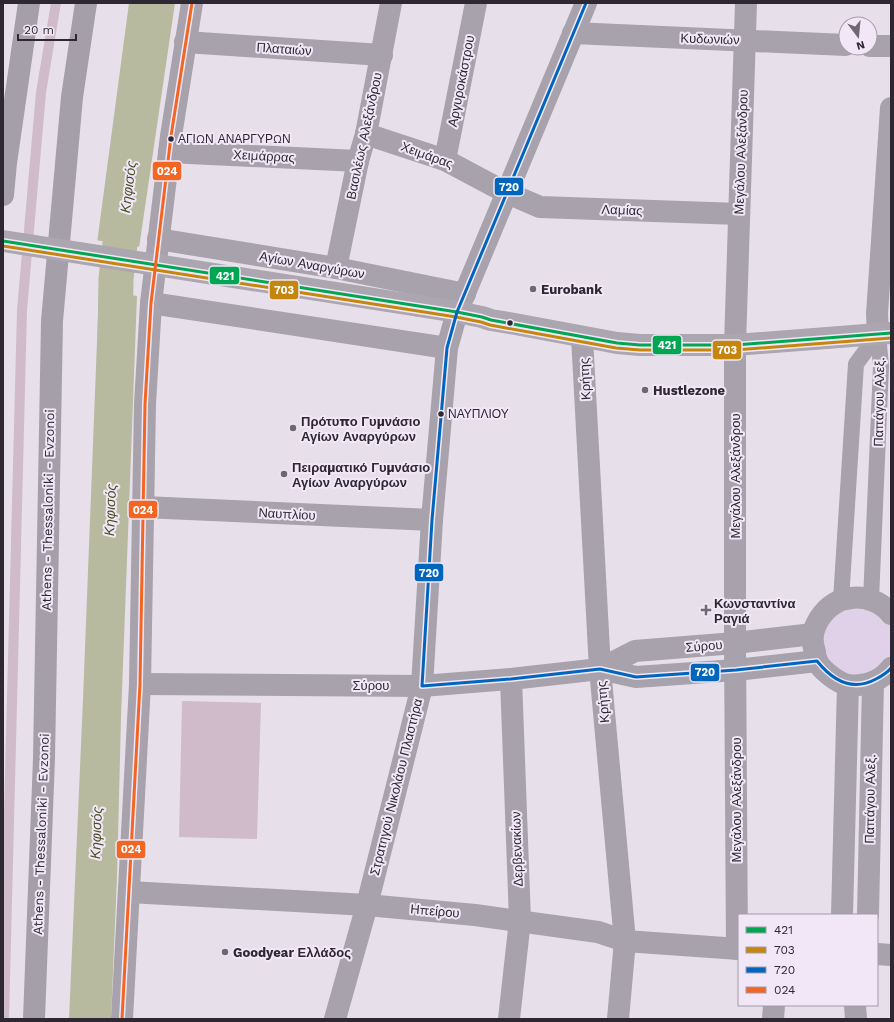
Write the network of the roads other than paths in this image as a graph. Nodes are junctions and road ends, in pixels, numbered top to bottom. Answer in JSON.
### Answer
{"nodes":[{"id":1,"x":29,"y":3,"type":"edge"},
{"id":2,"x":86,"y":3,"type":"edge"},
{"id":3,"x":192,"y":3,"type":"edge"},
{"id":4,"x":391,"y":3,"type":"edge"},
{"id":5,"x":476,"y":3,"type":"edge"},
{"id":6,"x":586,"y":3,"type":"edge"},
{"id":7,"x":746,"y":3,"type":"edge"},
{"id":8,"x":573,"y":33,"type":"junction"},
{"id":9,"x":745,"y":41,"type":"junction"},
{"id":10,"x":185,"y":42,"type":"junction"},
{"id":11,"x":838,"y":45,"type":"edge"},
{"id":12,"x":878,"y":46,"type":"edge"},
{"id":13,"x":891,"y":46,"type":"edge"},
{"id":14,"x":382,"y":55,"type":"junction"},
{"id":15,"x":891,"y":108,"type":"edge"},
{"id":16,"x":366,"y":134,"type":"junction"},
{"id":17,"x":169,"y":152,"type":"junction"},
{"id":18,"x":446,"y":160,"type":"junction"},
{"id":19,"x":358,"y":161,"type":"junction"},
{"id":20,"x":507,"y":193,"type":"junction"},
{"id":21,"x":3,"y":195,"type":"edge"},
{"id":22,"x":739,"y":214,"type":"junction"},
{"id":23,"x":158,"y":239,"type":"junction"},
{"id":24,"x":3,"y":241,"type":"edge"},
{"id":25,"x":336,"y":268,"type":"junction"},
{"id":26,"x":150,"y":303,"type":"junction"},
{"id":27,"x":461,"y":303,"type":"junction"},
{"id":28,"x":885,"y":334,"type":"edge"},
{"id":29,"x":582,"y":337,"type":"junction"},
{"id":30,"x":735,"y":345,"type":"junction"},
{"id":31,"x":447,"y":348,"type":"junction"},
{"id":32,"x":143,"y":507,"type":"junction"},
{"id":33,"x":432,"y":520,"type":"junction"},
{"id":34,"x":841,"y":600,"type":"junction"},
{"id":35,"x":871,"y":600,"type":"junction"},
{"id":36,"x":891,"y":614,"type":"edge"},
{"id":37,"x":813,"y":634,"type":"junction"},
{"id":38,"x":735,"y":643,"type":"junction"},
{"id":39,"x":817,"y":660,"type":"junction"},
{"id":40,"x":891,"y":668,"type":"edge"},
{"id":41,"x":600,"y":669,"type":"junction"},
{"id":42,"x":736,"y":670,"type":"junction"},
{"id":43,"x":511,"y":679,"type":"junction"},
{"id":44,"x":873,"y":682,"type":"junction"},
{"id":45,"x":140,"y":684,"type":"junction"},
{"id":46,"x":848,"y":685,"type":"junction"},
{"id":47,"x":422,"y":686,"type":"junction"},
{"id":48,"x":129,"y":892,"type":"junction"},
{"id":49,"x":367,"y":905,"type":"junction"},
{"id":50,"x":842,"y":914,"type":"edge"},
{"id":51,"x":868,"y":914,"type":"edge"},
{"id":52,"x":520,"y":920,"type":"junction"},
{"id":53,"x":625,"y":942,"type":"junction"},
{"id":54,"x":738,"y":949,"type":"edge"},
{"id":55,"x":878,"y":954,"type":"edge"},
{"id":56,"x":891,"y":955,"type":"edge"},
{"id":57,"x":774,"y":1006,"type":"edge"},
{"id":58,"x":855,"y":1006,"type":"edge"},
{"id":59,"x":34,"y":1019,"type":"edge"},
{"id":60,"x":122,"y":1019,"type":"edge"},
{"id":61,"x":335,"y":1019,"type":"edge"},
{"id":62,"x":508,"y":1019,"type":"edge"},
{"id":63,"x":618,"y":1019,"type":"edge"},
{"id":64,"x":773,"y":1019,"type":"edge"},
{"id":65,"x":856,"y":1019,"type":"edge"}],
"edges":[{"from":1,"to":21,"type":"highway"},
{"from":2,"to":59,"type":"highway","name":"Athens - Thessaloniki - Evzonoi"},
{"from":3,"to":10,"type":"street"},
{"from":4,"to":14,"type":"street","name":"Βασιλέως Αλεξάνδρου"},
{"from":5,"to":18,"type":"street","name":"Αργυροκάστρου"},
{"from":6,"to":8,"type":"street","name":"Στρατηγού Νικολάου Πλαστήρα"},
{"from":7,"to":9,"type":"street","name":"Μεγάλου Αλεξάνδρου"},
{"from":8,"to":9,"type":"street","name":"Κυδωνιών"},
{"from":8,"to":20,"type":"street","name":"Στρατηγού Νικολάου Πλαστήρα"},
{"from":9,"to":11,"type":"street","name":"Κυδωνιών"},
{"from":9,"to":22,"type":"street","name":"Μεγάλου Αλεξάνδρου"},
{"from":10,"to":14,"type":"street","name":"Πλαταιών"},
{"from":10,"to":17,"type":"street"},
{"from":12,"to":13,"type":"street"},
{"from":14,"to":16,"type":"street","name":"Βασιλέως Αλεξάνδρου"},
{"from":15,"to":28,"type":"street"},
{"from":16,"to":18,"type":"street","name":"Χειμάρας"},
{"from":16,"to":19,"type":"street","name":"Βασιλέως Αλεξάνδρου"},
{"from":17,"to":19,"type":"street","name":"Χειμάρρας"},
{"from":17,"to":23,"type":"street"},
{"from":18,"to":20,"type":"street","name":"Χειμάρας"},
{"from":19,"to":25,"type":"street","name":"Βασιλέως Αλεξάνδρου"},
{"from":20,"to":22,"type":"street","name":"Λαμίας"},
{"from":20,"to":27,"type":"street","name":"Στρατηγού Νικολάου Πλαστήρα"},
{"from":22,"to":30,"type":"street","name":"Μεγάλου Αλεξάνδρου"},
{"from":23,"to":25,"type":"street","name":"Αγίων Αναργύρων"},
{"from":23,"to":26,"type":"street"},
{"from":24,"to":27,"type":"main road","name":"Αγίων Αναργύρων","bridge":true},
{"from":25,"to":27,"type":"street","name":"Αγίων Αναργύρων"},
{"from":26,"to":31,"type":"street"},
{"from":26,"to":32,"type":"street"},
{"from":27,"to":29,"type":"main road","name":"Αγίων Αναργύρων"},
{"from":27,"to":31,"type":"street","name":"Στρατηγού Νικολάου Πλαστήρα"},
{"from":28,"to":30,"type":"main road","name":"Αγίων Αναργύρων"},
{"from":28,"to":34,"type":"street","name":"Παπάγου Αλεξ."},
{"from":28,"to":35,"type":"street","name":"Παπάγου Αλεξ."},
{"from":29,"to":30,"type":"main road","name":"Αγίων Αναργύρων"},
{"from":29,"to":41,"type":"street","name":"Κρήτης"},
{"from":30,"to":38,"type":"street","name":"Μεγάλου Αλεξάνδρου"},
{"from":31,"to":33,"type":"street","name":"Στρατηγού Νικολάου Πλαστήρα"},
{"from":32,"to":33,"type":"street","name":"Ναυπλίου"},
{"from":32,"to":45,"type":"street"},
{"from":33,"to":47,"type":"street","name":"Στρατηγού Νικολάου Πλαστήρα"},
{"from":34,"to":35,"type":"street"},
{"from":34,"to":37,"type":"street"},
{"from":35,"to":36,"type":"street"},
{"from":37,"to":38,"type":"street","name":"Σύρου"},
{"from":37,"to":39,"type":"street"},
{"from":38,"to":41,"type":"street","name":"Σύρου"},
{"from":38,"to":42,"type":"street","name":"Μεγάλου Αλεξάνδρου"},
{"from":39,"to":42,"type":"street","name":"Σύρου"},
{"from":39,"to":46,"type":"street"},
{"from":40,"to":44,"type":"street"},
{"from":41,"to":42,"type":"street","name":"Σύρου"},
{"from":41,"to":43,"type":"street","name":"Σύρου"},
{"from":41,"to":53,"type":"street","name":"Κρήτης"},
{"from":42,"to":54,"type":"street","name":"Μεγάλου Αλεξάνδρου"},
{"from":43,"to":47,"type":"street","name":"Σύρου"},
{"from":43,"to":52,"type":"street","name":"Δερβενακίων"},
{"from":44,"to":46,"type":"street"},
{"from":44,"to":51,"type":"street","name":"Παπάγου Αλεξ."},
{"from":45,"to":47,"type":"street","name":"Σύρου"},
{"from":45,"to":48,"type":"street"},
{"from":46,"to":50,"type":"street","name":"Παπάγου Αλεξ."},
{"from":47,"to":49,"type":"street","name":"Στρατηγού Νικολάου Πλαστήρα"},
{"from":48,"to":49,"type":"street","name":"Ηπείρου"},
{"from":48,"to":60,"type":"street"},
{"from":49,"to":52,"type":"street","name":"Ηπείρου"},
{"from":49,"to":61,"type":"street","name":"Στρατηγού Νικολάου Πλαστήρα"},
{"from":52,"to":53,"type":"street","name":"Ηπείρου"},
{"from":52,"to":62,"type":"street","name":"Δερβενακίων"},
{"from":53,"to":54,"type":"street","name":"Ηπείρου"},
{"from":53,"to":63,"type":"street","name":"Κρήτης"},
{"from":55,"to":56,"type":"street"},
{"from":57,"to":64,"type":"street"},
{"from":58,"to":65,"type":"street"}]}
